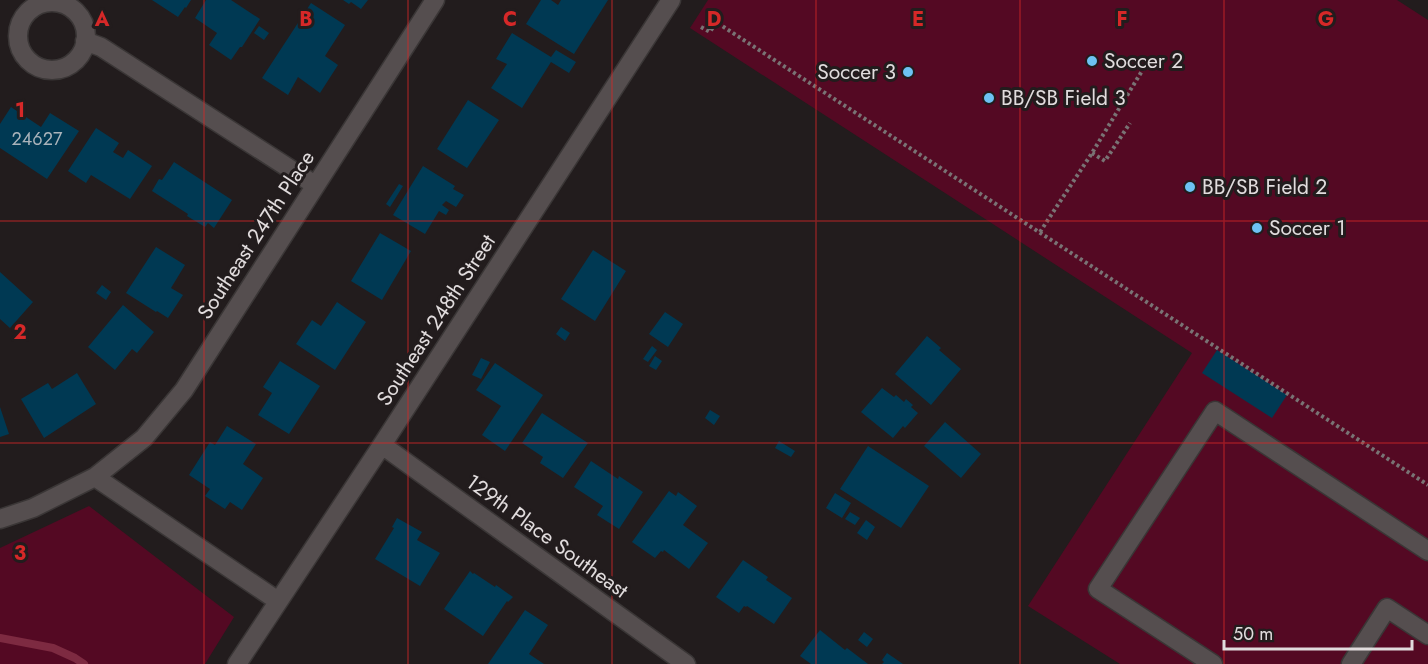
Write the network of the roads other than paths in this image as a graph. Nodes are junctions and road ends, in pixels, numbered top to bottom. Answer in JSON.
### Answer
{"nodes":[{"id":1,"x":435,"y":0,"type":"edge"},
{"id":2,"x":671,"y":0,"type":"edge"},
{"id":3,"x":85,"y":41,"type":"dead end"},
{"id":4,"x":315,"y":185,"type":"junction"},
{"id":5,"x":382,"y":445,"type":"junction"},
{"id":6,"x":95,"y":477,"type":"junction"},
{"id":7,"x":0,"y":519,"type":"edge"},
{"id":8,"x":1428,"y":551,"type":"edge"},
{"id":9,"x":278,"y":601,"type":"junction"},
{"id":10,"x":1428,"y":635,"type":"edge"},
{"id":11,"x":237,"y":664,"type":"edge"},
{"id":12,"x":686,"y":664,"type":"edge"},
{"id":13,"x":1213,"y":664,"type":"edge"},
{"id":14,"x":1351,"y":664,"type":"edge"}],
"edges":[{"from":1,"to":4,"type":"street","name":"Southeast 247th Place"},
{"from":2,"to":5,"type":"street","name":"Southeast 248th Street"},
{"from":3,"to":4,"type":"street"},
{"from":4,"to":6,"type":"street","name":"Southeast 247th Place"},
{"from":5,"to":9,"type":"street","name":"Southeast 248th Street"},
{"from":5,"to":12,"type":"street","name":"129th Place Southeast"},
{"from":6,"to":7,"type":"street","name":"Southeast 247th Place"},
{"from":6,"to":9,"type":"street"},
{"from":8,"to":13,"type":"street"},
{"from":9,"to":11,"type":"street","name":"Southeast 248th Street"},
{"from":10,"to":14,"type":"street"}]}
